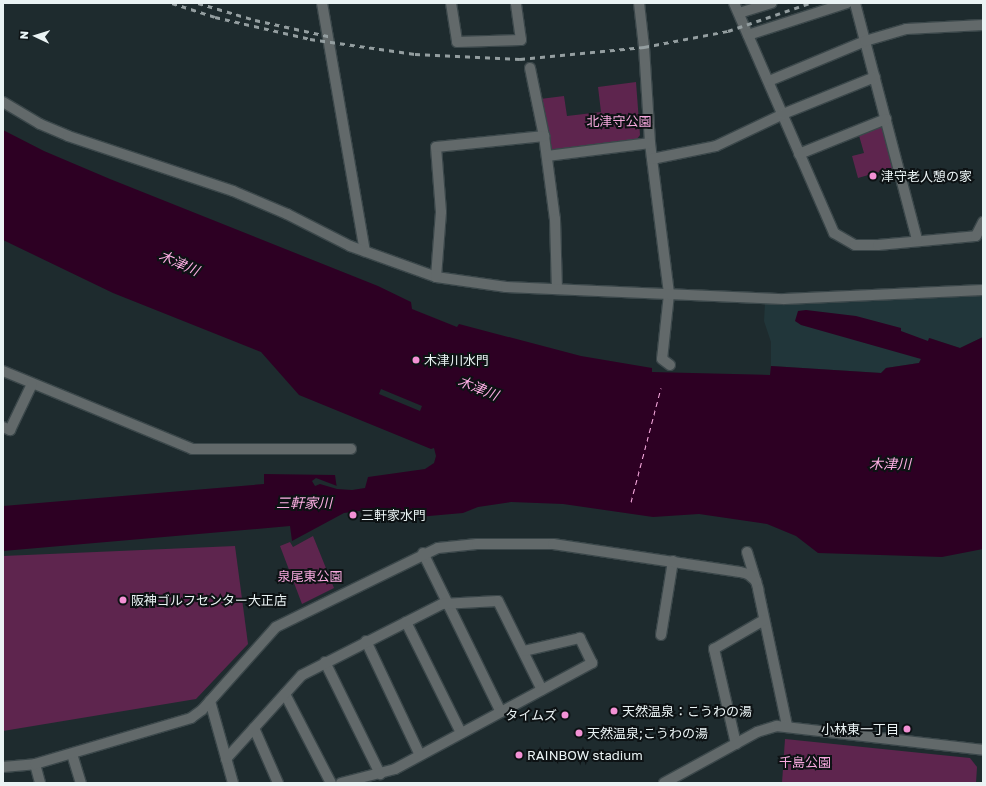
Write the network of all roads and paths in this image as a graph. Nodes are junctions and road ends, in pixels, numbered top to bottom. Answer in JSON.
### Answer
{"nodes":[{"id":1,"x":322,"y":3,"type":"edge"},
{"id":2,"x":451,"y":3,"type":"edge"},
{"id":3,"x":516,"y":3,"type":"edge"},
{"id":4,"x":638,"y":3,"type":"edge"},
{"id":5,"x":734,"y":3,"type":"edge"},
{"id":6,"x":772,"y":3,"type":"edge"},
{"id":7,"x":847,"y":3,"type":"edge"},
{"id":8,"x":855,"y":3,"type":"edge"},
{"id":9,"x":739,"y":13,"type":"junction"},
{"id":10,"x":983,"y":25,"type":"edge"},
{"id":11,"x":748,"y":36,"type":"junction"},
{"id":12,"x":865,"y":40,"type":"junction"},
{"id":13,"x":530,"y":68,"type":"dead end"},
{"id":14,"x":875,"y":77,"type":"junction"},
{"id":15,"x":769,"y":82,"type":"junction"},
{"id":16,"x":3,"y":102,"type":"edge"},
{"id":17,"x":782,"y":114,"type":"junction"},
{"id":18,"x":886,"y":119,"type":"junction"},
{"id":19,"x":544,"y":136,"type":"junction"},
{"id":20,"x":650,"y":143,"type":"junction"},
{"id":21,"x":799,"y":154,"type":"junction"},
{"id":22,"x":547,"y":156,"type":"junction"},
{"id":23,"x":652,"y":159,"type":"junction"},
{"id":24,"x":983,"y":222,"type":"edge"},
{"id":25,"x":917,"y":240,"type":"junction"},
{"id":26,"x":365,"y":251,"type":"junction"},
{"id":27,"x":436,"y":277,"type":"junction"},
{"id":28,"x":557,"y":289,"type":"junction"},
{"id":29,"x":983,"y":290,"type":"edge"},
{"id":30,"x":669,"y":294,"type":"junction"},
{"id":31,"x":670,"y":365,"type":"dead end"},
{"id":32,"x":3,"y":371,"type":"edge"},
{"id":33,"x":32,"y":384,"type":"junction"},
{"id":34,"x":3,"y":427,"type":"edge"},
{"id":35,"x":351,"y":449,"type":"dead end"},
{"id":36,"x":748,"y":552,"type":"dead end"},
{"id":37,"x":423,"y":553,"type":"junction"},
{"id":38,"x":673,"y":560,"type":"junction"},
{"id":39,"x":756,"y":581,"type":"junction"},
{"id":40,"x":448,"y":602,"type":"junction"},
{"id":41,"x":764,"y":620,"type":"junction"},
{"id":42,"x":406,"y":622,"type":"junction"},
{"id":43,"x":661,"y":635,"type":"dead end"},
{"id":44,"x":366,"y":641,"type":"junction"},
{"id":45,"x":524,"y":651,"type":"junction"},
{"id":46,"x":325,"y":662,"type":"junction"},
{"id":47,"x":542,"y":690,"type":"junction"},
{"id":48,"x":285,"y":694,"type":"junction"},
{"id":49,"x":210,"y":701,"type":"junction"},
{"id":50,"x":501,"y":712,"type":"junction"},
{"id":51,"x":787,"y":726,"type":"junction"},
{"id":52,"x":254,"y":728,"type":"junction"},
{"id":53,"x":461,"y":733,"type":"junction"},
{"id":54,"x":736,"y":744,"type":"junction"},
{"id":55,"x":983,"y":750,"type":"edge"},
{"id":56,"x":72,"y":754,"type":"junction"},
{"id":57,"x":420,"y":755,"type":"junction"},
{"id":58,"x":226,"y":759,"type":"junction"},
{"id":59,"x":35,"y":764,"type":"junction"},
{"id":60,"x":3,"y":767,"type":"edge"},
{"id":61,"x":380,"y":774,"type":"junction"},
{"id":62,"x":40,"y":783,"type":"edge"},
{"id":63,"x":81,"y":783,"type":"edge"},
{"id":64,"x":233,"y":783,"type":"edge"},
{"id":65,"x":278,"y":783,"type":"edge"},
{"id":66,"x":331,"y":783,"type":"edge"},
{"id":67,"x":341,"y":783,"type":"edge"},
{"id":68,"x":664,"y":783,"type":"edge"}],
"edges":[{"from":1,"to":26,"type":"street"},
{"from":2,"to":3,"type":"street"},
{"from":4,"to":20,"type":"street"},
{"from":5,"to":9,"type":"street"},
{"from":6,"to":9,"type":"street"},
{"from":7,"to":11,"type":"street"},
{"from":8,"to":12,"type":"street"},
{"from":9,"to":11,"type":"street"},
{"from":10,"to":12,"type":"street"},
{"from":11,"to":15,"type":"street"},
{"from":12,"to":14,"type":"street"},
{"from":12,"to":15,"type":"street"},
{"from":13,"to":19,"type":"street"},
{"from":14,"to":17,"type":"street"},
{"from":14,"to":18,"type":"street"},
{"from":15,"to":17,"type":"street"},
{"from":16,"to":26,"type":"street"},
{"from":17,"to":21,"type":"street"},
{"from":17,"to":23,"type":"street"},
{"from":18,"to":21,"type":"street"},
{"from":18,"to":25,"type":"street"},
{"from":19,"to":22,"type":"street"},
{"from":19,"to":27,"type":"street"},
{"from":20,"to":22,"type":"street"},
{"from":20,"to":23,"type":"street"},
{"from":21,"to":25,"type":"street"},
{"from":22,"to":28,"type":"street"},
{"from":23,"to":30,"type":"street"},
{"from":24,"to":25,"type":"street"},
{"from":26,"to":27,"type":"street"},
{"from":27,"to":28,"type":"street"},
{"from":28,"to":30,"type":"street"},
{"from":29,"to":30,"type":"street"},
{"from":30,"to":31,"type":"street"},
{"from":32,"to":33,"type":"street"},
{"from":33,"to":34,"type":"street"},
{"from":33,"to":35,"type":"street"},
{"from":36,"to":39,"type":"street"},
{"from":37,"to":38,"type":"street"},
{"from":37,"to":40,"type":"street"},
{"from":37,"to":49,"type":"street"},
{"from":38,"to":39,"type":"street"},
{"from":38,"to":43,"type":"street"},
{"from":39,"to":41,"type":"street"},
{"from":40,"to":42,"type":"street"},
{"from":40,"to":45,"type":"street"},
{"from":40,"to":50,"type":"street"},
{"from":41,"to":51,"type":"street"},
{"from":41,"to":54,"type":"street"},
{"from":42,"to":44,"type":"street"},
{"from":42,"to":53,"type":"street"},
{"from":44,"to":46,"type":"street"},
{"from":44,"to":57,"type":"street"},
{"from":45,"to":47,"type":"street"},
{"from":45,"to":47,"type":"street"},
{"from":46,"to":48,"type":"street"},
{"from":46,"to":61,"type":"street"},
{"from":47,"to":50,"type":"street"},
{"from":48,"to":52,"type":"street"},
{"from":48,"to":66,"type":"street"},
{"from":49,"to":56,"type":"street"},
{"from":49,"to":58,"type":"street"},
{"from":50,"to":53,"type":"street"},
{"from":51,"to":54,"type":"street"},
{"from":51,"to":55,"type":"street"},
{"from":52,"to":58,"type":"street"},
{"from":52,"to":65,"type":"street"},
{"from":53,"to":57,"type":"street"},
{"from":54,"to":68,"type":"street"},
{"from":56,"to":59,"type":"street"},
{"from":56,"to":63,"type":"street"},
{"from":57,"to":61,"type":"street"},
{"from":58,"to":64,"type":"street"},
{"from":59,"to":60,"type":"street"},
{"from":59,"to":62,"type":"street"},
{"from":61,"to":67,"type":"street"}]}
